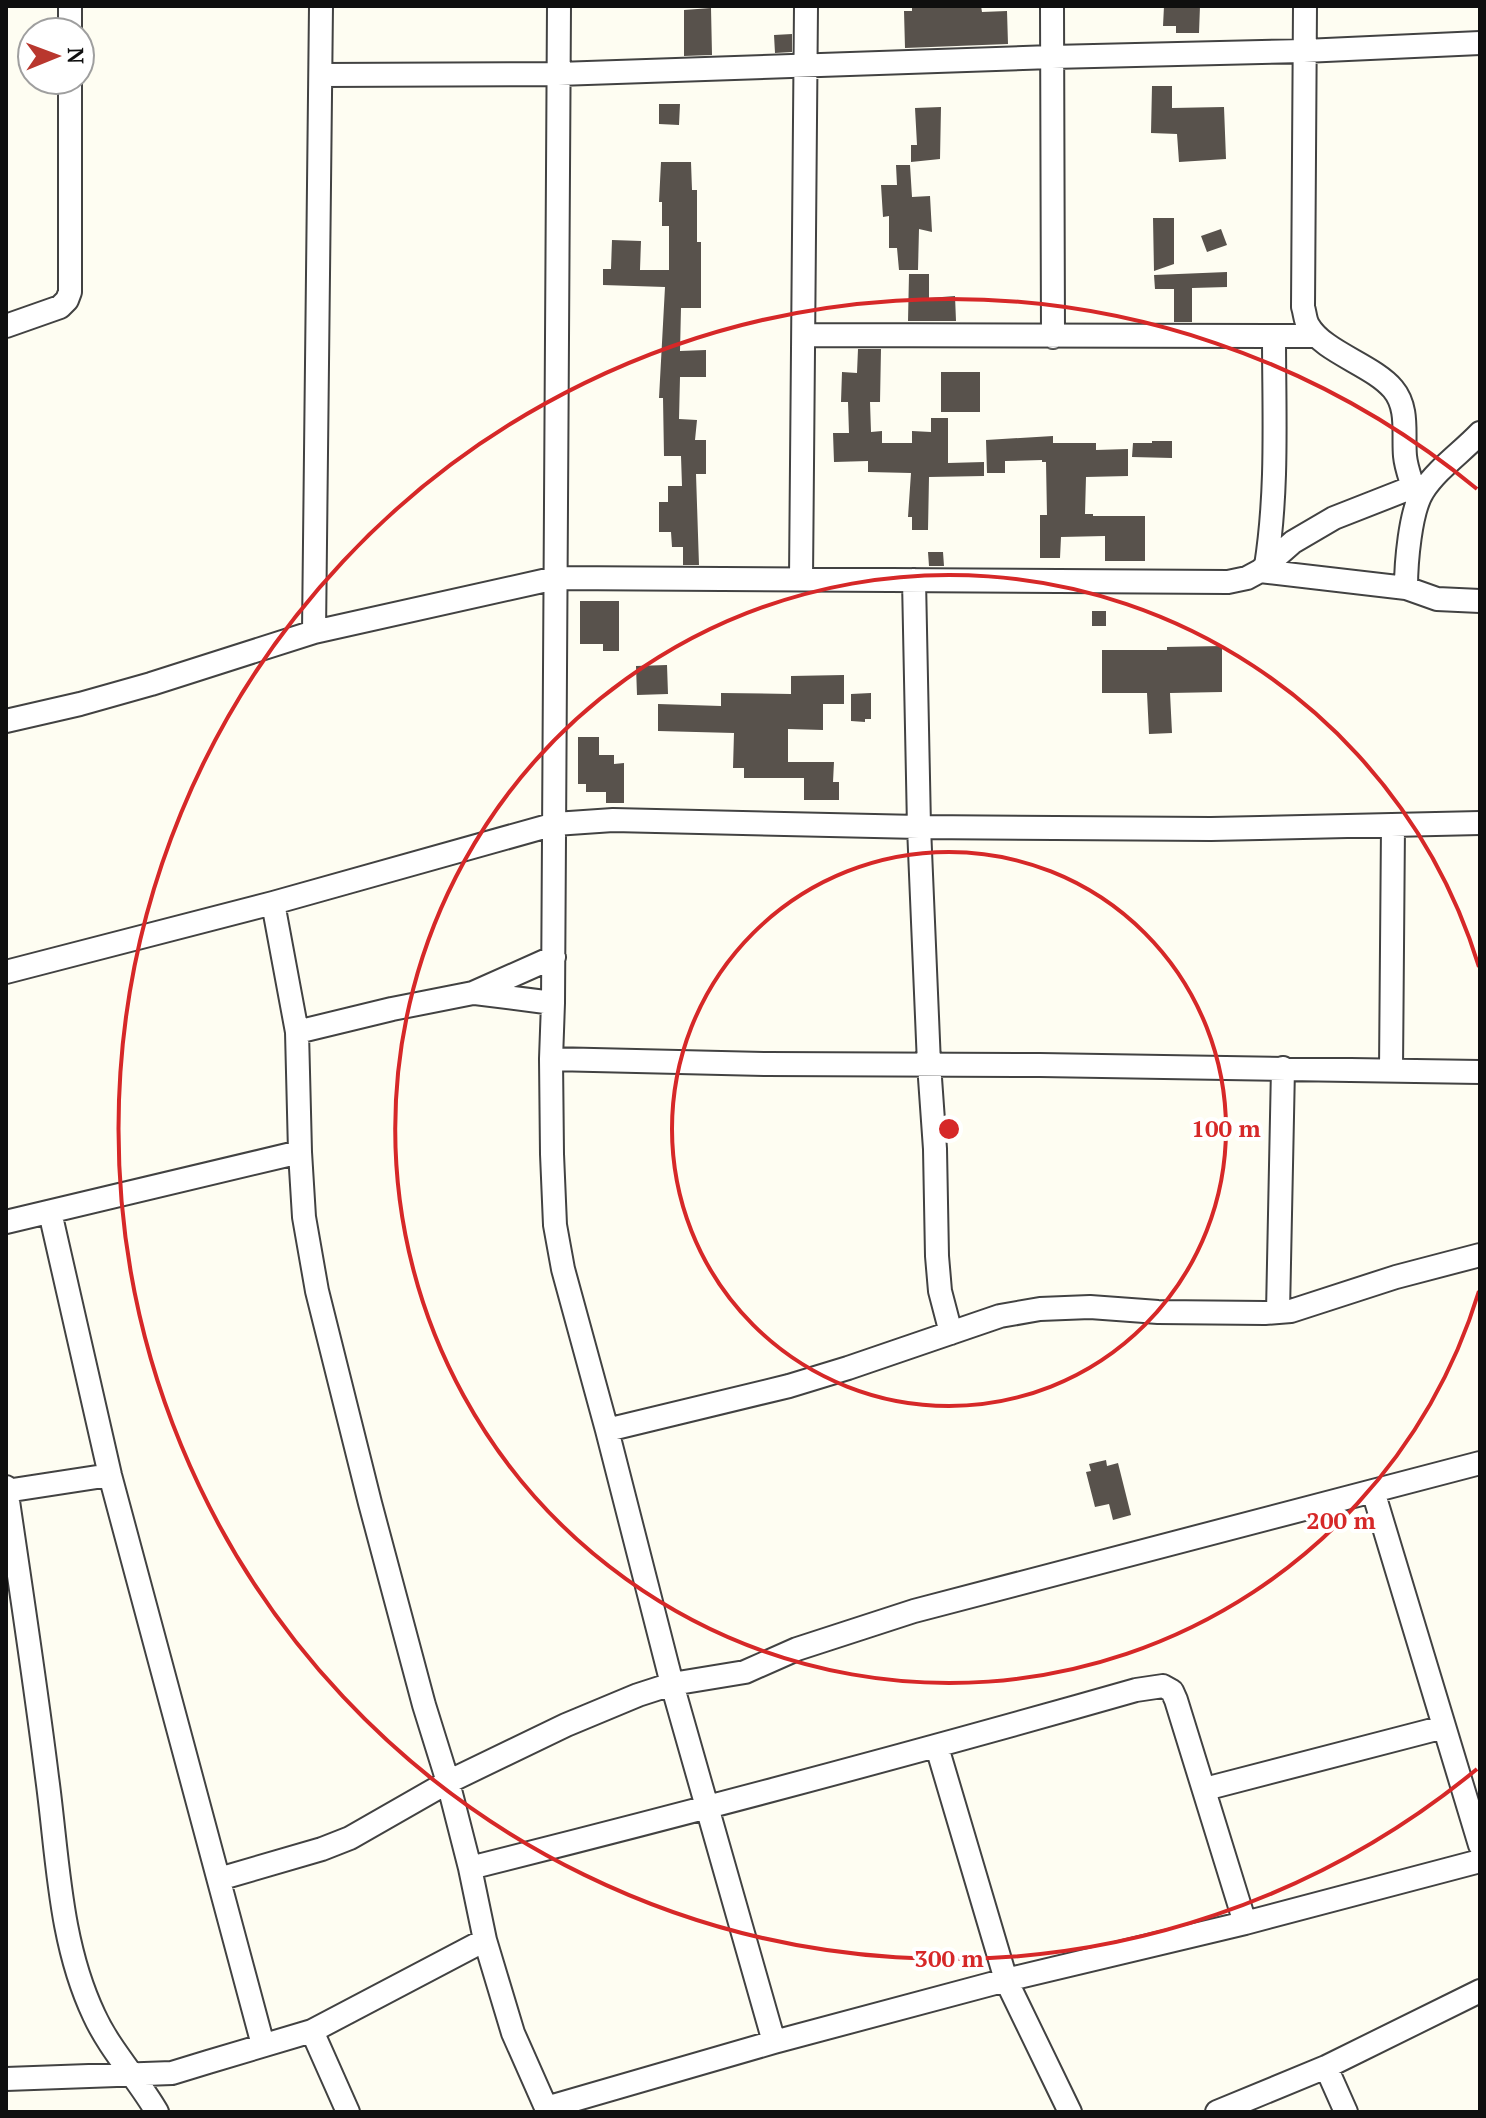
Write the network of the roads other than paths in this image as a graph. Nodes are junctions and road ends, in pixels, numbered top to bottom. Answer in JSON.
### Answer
{"nodes":[{"id":1,"x":321,"y":6,"type":"edge"},
{"id":2,"x":559,"y":6,"type":"edge"},
{"id":3,"x":806,"y":6,"type":"edge"},
{"id":4,"x":1052,"y":6,"type":"edge"},
{"id":5,"x":1305,"y":6,"type":"edge"},
{"id":6,"x":1480,"y":43,"type":"edge"},
{"id":7,"x":1304,"y":51,"type":"junction"},
{"id":8,"x":1052,"y":57,"type":"junction"},
{"id":9,"x":805,"y":65,"type":"junction"},
{"id":10,"x":558,"y":74,"type":"junction"},
{"id":11,"x":321,"y":75,"type":"junction"},
{"id":12,"x":70,"y":96,"type":"edge"},
{"id":13,"x":6,"y":326,"type":"edge"},
{"id":14,"x":804,"y":335,"type":"junction"},
{"id":15,"x":1274,"y":336,"type":"junction"},
{"id":16,"x":1316,"y":336,"type":"junction"},
{"id":17,"x":1053,"y":337,"type":"junction"},
{"id":18,"x":1480,"y":433,"type":"edge"},
{"id":19,"x":1405,"y":460,"type":"junction"},
{"id":20,"x":1418,"y":489,"type":"junction"},
{"id":21,"x":1382,"y":498,"type":"junction"},
{"id":22,"x":1263,"y":569,"type":"junction"},
{"id":23,"x":556,"y":578,"type":"junction"},
{"id":24,"x":801,"y":579,"type":"junction"},
{"id":25,"x":914,"y":580,"type":"junction"},
{"id":26,"x":1406,"y":588,"type":"junction"},
{"id":27,"x":1480,"y":601,"type":"edge"},
{"id":28,"x":314,"y":632,"type":"junction"},
{"id":29,"x":6,"y":721,"type":"edge"},
{"id":30,"x":1480,"y":823,"type":"edge"},
{"id":31,"x":555,"y":824,"type":"junction"},
{"id":32,"x":1393,"y":825,"type":"junction"},
{"id":33,"x":919,"y":827,"type":"junction"},
{"id":34,"x":273,"y":903,"type":"junction"},
{"id":35,"x":554,"y":957,"type":"junction"},
{"id":36,"x":6,"y":972,"type":"edge"},
{"id":37,"x":473,"y":993,"type":"junction"},
{"id":38,"x":553,"y":1003,"type":"junction"},
{"id":39,"x":297,"y":1032,"type":"junction"},
{"id":40,"x":551,"y":1059,"type":"junction"},
{"id":41,"x":929,"y":1064,"type":"junction"},
{"id":42,"x":1283,"y":1068,"type":"junction"},
{"id":43,"x":1391,"y":1070,"type":"junction"},
{"id":44,"x":1480,"y":1072,"type":"edge"},
{"id":45,"x":300,"y":1152,"type":"junction"},
{"id":46,"x":50,"y":1212,"type":"junction"},
{"id":47,"x":6,"y":1222,"type":"edge"},
{"id":48,"x":1480,"y":1255,"type":"edge"},
{"id":49,"x":1278,"y":1312,"type":"junction"},
{"id":50,"x":951,"y":1333,"type":"junction"},
{"id":51,"x":607,"y":1430,"type":"junction"},
{"id":52,"x":1480,"y":1463,"type":"edge"},
{"id":53,"x":110,"y":1475,"type":"junction"},
{"id":54,"x":6,"y":1490,"type":"edge"},
{"id":55,"x":1373,"y":1491,"type":"junction"},
{"id":56,"x":672,"y":1684,"type":"junction"},
{"id":57,"x":1444,"y":1727,"type":"junction"},
{"id":58,"x":937,"y":1747,"type":"junction"},
{"id":59,"x":448,"y":1782,"type":"junction"},
{"id":60,"x":1205,"y":1789,"type":"junction"},
{"id":61,"x":707,"y":1808,"type":"junction"},
{"id":62,"x":1480,"y":1845,"type":"edge"},
{"id":63,"x":1480,"y":1861,"type":"edge"},
{"id":64,"x":470,"y":1868,"type":"junction"},
{"id":65,"x":219,"y":1879,"type":"junction"},
{"id":66,"x":1245,"y":1923,"type":"junction"},
{"id":67,"x":485,"y":1940,"type":"junction"},
{"id":68,"x":1006,"y":1980,"type":"junction"},
{"id":69,"x":1480,"y":1991,"type":"edge"},
{"id":70,"x":312,"y":2031,"type":"junction"},
{"id":71,"x":774,"y":2042,"type":"junction"},
{"id":72,"x":263,"y":2045,"type":"junction"},
{"id":73,"x":1326,"y":2067,"type":"junction"},
{"id":74,"x":131,"y":2075,"type":"junction"},
{"id":75,"x":6,"y":2079,"type":"edge"},
{"id":76,"x":547,"y":2110,"type":"edge"},
{"id":77,"x":157,"y":2112,"type":"edge"},
{"id":78,"x":348,"y":2112,"type":"edge"},
{"id":79,"x":1070,"y":2112,"type":"edge"},
{"id":80,"x":1217,"y":2112,"type":"edge"},
{"id":81,"x":1346,"y":2112,"type":"edge"}],
"edges":[{"from":1,"to":11,"type":"street"},
{"from":2,"to":10,"type":"street"},
{"from":3,"to":9,"type":"street"},
{"from":4,"to":8,"type":"street"},
{"from":5,"to":7,"type":"street"},
{"from":6,"to":7,"type":"street"},
{"from":7,"to":8,"type":"street"},
{"from":7,"to":16,"type":"street"},
{"from":8,"to":9,"type":"street"},
{"from":8,"to":17,"type":"street"},
{"from":9,"to":10,"type":"street"},
{"from":9,"to":14,"type":"street"},
{"from":10,"to":11,"type":"street"},
{"from":10,"to":23,"type":"street"},
{"from":11,"to":28,"type":"street"},
{"from":12,"to":13,"type":"street"},
{"from":14,"to":17,"type":"street"},
{"from":14,"to":24,"type":"street"},
{"from":15,"to":16,"type":"street"},
{"from":15,"to":17,"type":"street"},
{"from":15,"to":22,"type":"street"},
{"from":16,"to":19,"type":"street"},
{"from":18,"to":20,"type":"street"},
{"from":19,"to":20,"type":"street"},
{"from":19,"to":21,"type":"street"},
{"from":20,"to":21,"type":"street"},
{"from":20,"to":26,"type":"street"},
{"from":21,"to":22,"type":"street"},
{"from":22,"to":25,"type":"street"},
{"from":22,"to":26,"type":"street"},
{"from":23,"to":24,"type":"street"},
{"from":23,"to":28,"type":"street"},
{"from":23,"to":31,"type":"street"},
{"from":24,"to":25,"type":"street"},
{"from":25,"to":33,"type":"street"},
{"from":26,"to":27,"type":"street"},
{"from":28,"to":29,"type":"street"},
{"from":30,"to":32,"type":"street"},
{"from":31,"to":33,"type":"street"},
{"from":31,"to":34,"type":"street"},
{"from":31,"to":35,"type":"street"},
{"from":32,"to":33,"type":"street"},
{"from":32,"to":43,"type":"street"},
{"from":33,"to":41,"type":"street"},
{"from":34,"to":36,"type":"street"},
{"from":34,"to":39,"type":"street"},
{"from":35,"to":37,"type":"street"},
{"from":35,"to":38,"type":"street"},
{"from":37,"to":38,"type":"street"},
{"from":37,"to":39,"type":"street"},
{"from":38,"to":40,"type":"street"},
{"from":39,"to":45,"type":"street"},
{"from":40,"to":41,"type":"street"},
{"from":40,"to":51,"type":"street"},
{"from":41,"to":42,"type":"street"},
{"from":41,"to":50,"type":"street"},
{"from":42,"to":43,"type":"street"},
{"from":42,"to":49,"type":"street"},
{"from":43,"to":44,"type":"street"},
{"from":45,"to":46,"type":"street"},
{"from":45,"to":59,"type":"street"},
{"from":46,"to":47,"type":"street"},
{"from":46,"to":53,"type":"street"},
{"from":48,"to":49,"type":"street"},
{"from":49,"to":50,"type":"street"},
{"from":50,"to":51,"type":"street"},
{"from":51,"to":56,"type":"street"},
{"from":52,"to":55,"type":"street"},
{"from":53,"to":54,"type":"street"},
{"from":53,"to":65,"type":"street"},
{"from":54,"to":74,"type":"street"},
{"from":55,"to":56,"type":"street"},
{"from":55,"to":57,"type":"street"},
{"from":56,"to":59,"type":"street"},
{"from":56,"to":61,"type":"street"},
{"from":57,"to":60,"type":"street"},
{"from":57,"to":62,"type":"street"},
{"from":58,"to":60,"type":"street"},
{"from":58,"to":61,"type":"street"},
{"from":58,"to":68,"type":"street"},
{"from":59,"to":64,"type":"street"},
{"from":59,"to":65,"type":"street"},
{"from":60,"to":66,"type":"street"},
{"from":61,"to":64,"type":"street"},
{"from":61,"to":71,"type":"street"},
{"from":63,"to":66,"type":"street"},
{"from":64,"to":67,"type":"street"},
{"from":65,"to":72,"type":"street"},
{"from":66,"to":68,"type":"street"},
{"from":67,"to":70,"type":"street"},
{"from":67,"to":76,"type":"street"},
{"from":68,"to":71,"type":"street"},
{"from":68,"to":79,"type":"street"},
{"from":69,"to":73,"type":"street"},
{"from":70,"to":72,"type":"street"},
{"from":70,"to":78,"type":"street"},
{"from":71,"to":76,"type":"street"},
{"from":72,"to":74,"type":"street"},
{"from":73,"to":80,"type":"street"},
{"from":73,"to":81,"type":"street"},
{"from":74,"to":75,"type":"street"},
{"from":74,"to":77,"type":"street"}]}
